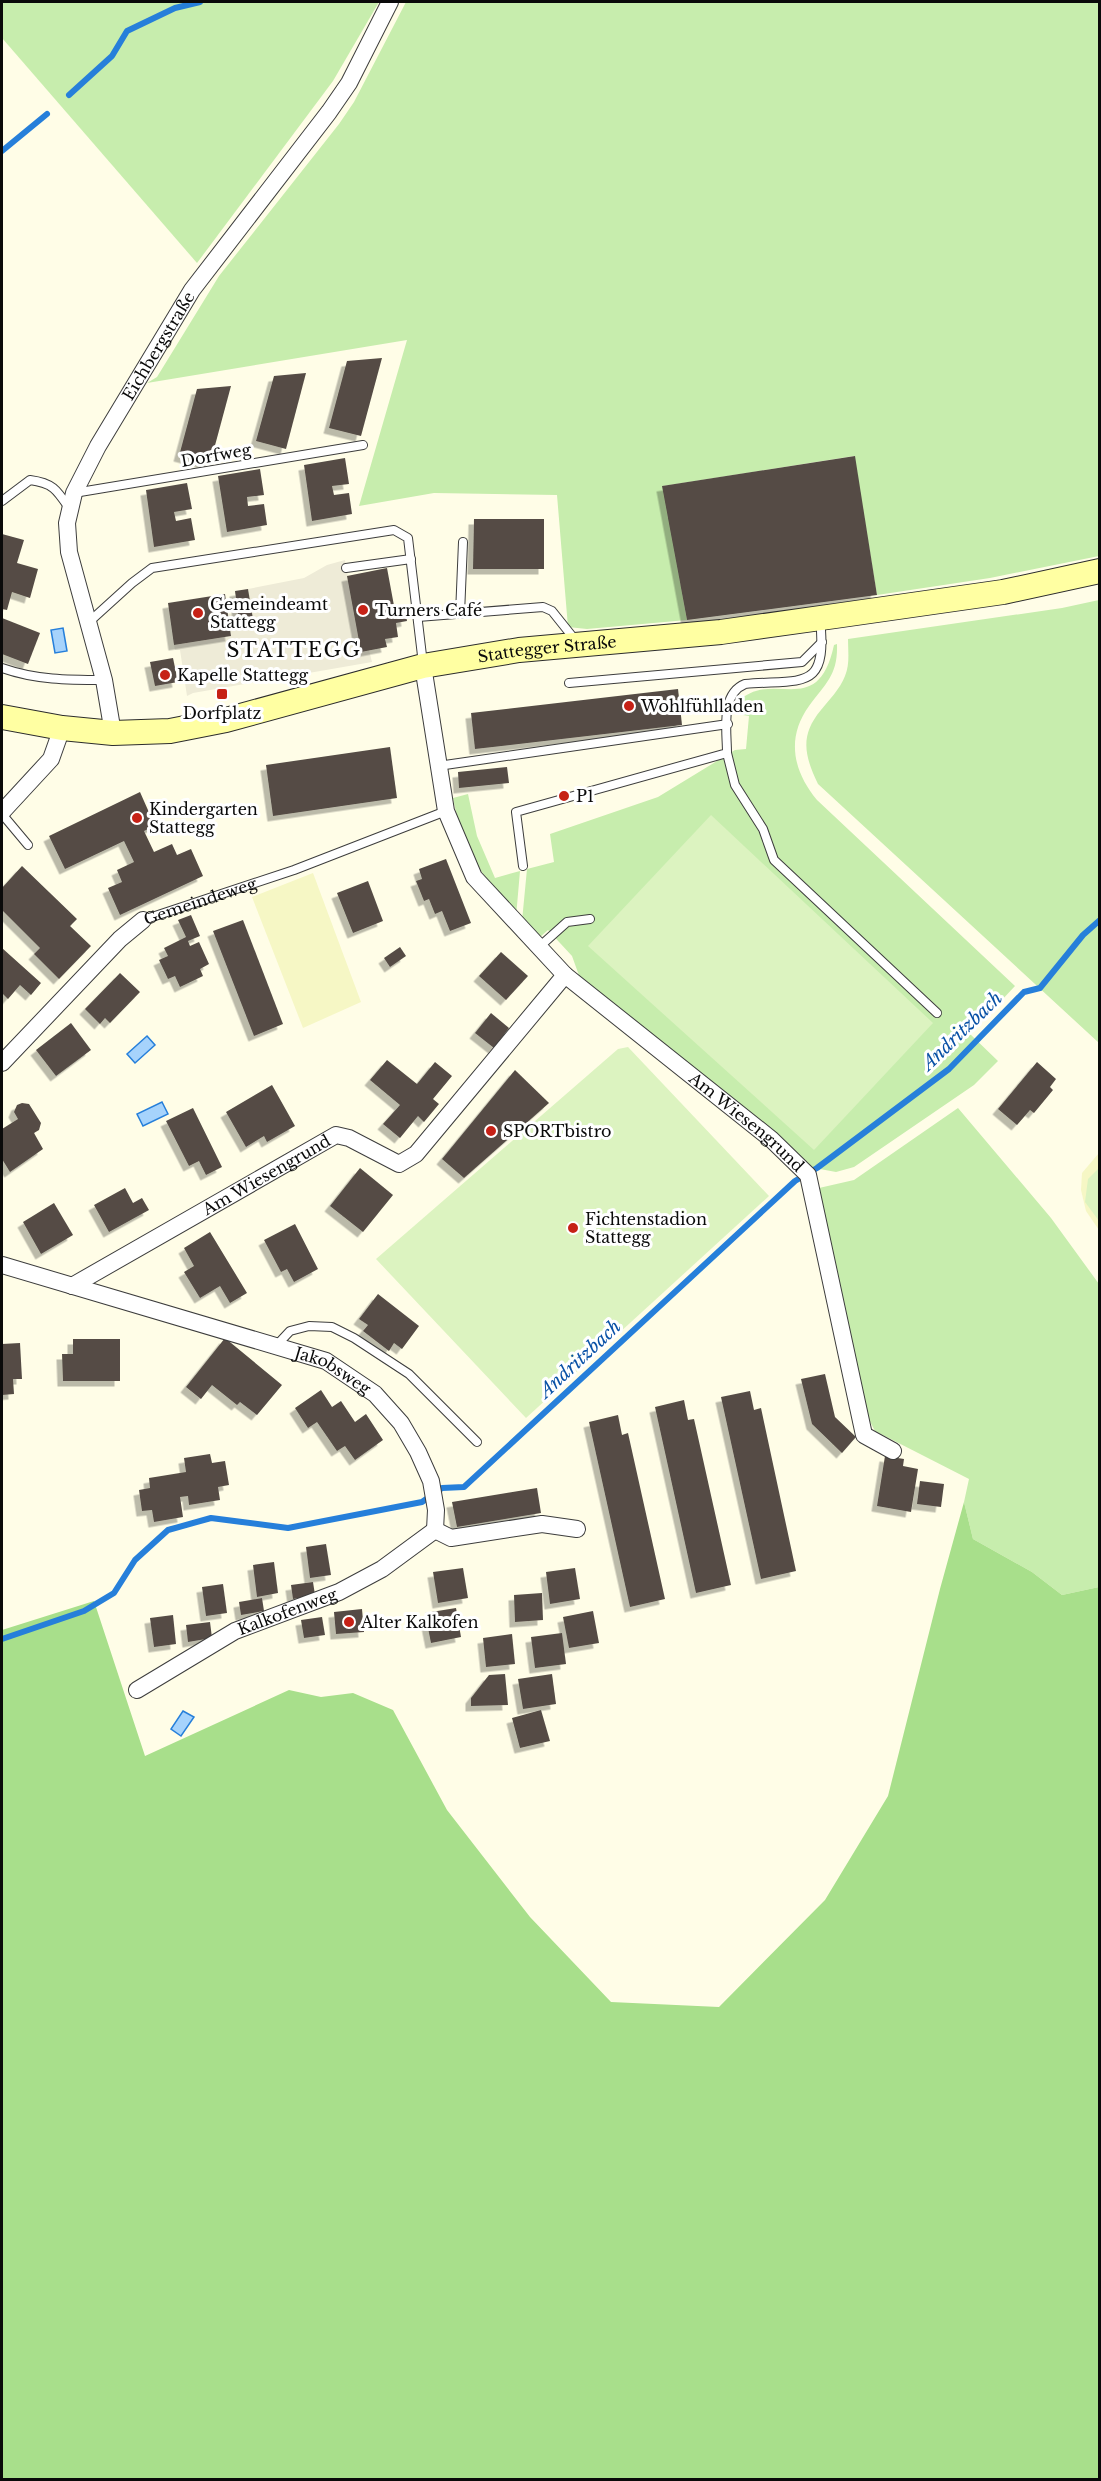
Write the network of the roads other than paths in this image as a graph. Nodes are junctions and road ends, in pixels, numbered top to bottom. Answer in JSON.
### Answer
{"nodes":[{"id":1,"x":390,"y":2,"type":"edge"},
{"id":2,"x":363,"y":445,"type":"dead end"},
{"id":3,"x":2,"y":501,"type":"edge"},
{"id":4,"x":71,"y":501,"type":"junction"},
{"id":5,"x":463,"y":542,"type":"dead end"},
{"id":6,"x":411,"y":559,"type":"junction"},
{"id":7,"x":346,"y":568,"type":"dead end"},
{"id":8,"x":1100,"y":571,"type":"edge"},
{"id":9,"x":460,"y":614,"type":"junction"},
{"id":10,"x":418,"y":617,"type":"junction"},
{"id":11,"x":89,"y":622,"type":"junction"},
{"id":12,"x":821,"y":630,"type":"junction"},
{"id":13,"x":580,"y":646,"type":"junction"},
{"id":14,"x":423,"y":666,"type":"junction"},
{"id":15,"x":2,"y":668,"type":"edge"},
{"id":16,"x":104,"y":680,"type":"junction"},
{"id":17,"x":569,"y":683,"type":"dead end"},
{"id":18,"x":2,"y":717,"type":"edge"},
{"id":19,"x":728,"y":724,"type":"junction"},
{"id":20,"x":62,"y":728,"type":"junction"},
{"id":21,"x":113,"y":734,"type":"junction"},
{"id":22,"x":727,"y":753,"type":"junction"},
{"id":23,"x":438,"y":766,"type":"junction"},
{"id":24,"x":446,"y":811,"type":"junction"},
{"id":25,"x":2,"y":813,"type":"edge"},
{"id":26,"x":28,"y":845,"type":"dead end"},
{"id":27,"x":523,"y":866,"type":"dead end"},
{"id":28,"x":590,"y":919,"type":"dead end"},
{"id":29,"x":143,"y":920,"type":"joint"},
{"id":30,"x":538,"y":948,"type":"junction"},
{"id":31,"x":565,"y":975,"type":"junction"},
{"id":32,"x":937,"y":1013,"type":"dead end"},
{"id":33,"x":2,"y":1063,"type":"edge"},
{"id":34,"x":2,"y":1265,"type":"edge"},
{"id":35,"x":72,"y":1286,"type":"junction"},
{"id":36,"x":276,"y":1346,"type":"junction"},
{"id":37,"x":477,"y":1442,"type":"dead end"},
{"id":38,"x":893,"y":1451,"type":"dead end"},
{"id":39,"x":577,"y":1529,"type":"dead end"},
{"id":40,"x":435,"y":1530,"type":"junction"},
{"id":41,"x":137,"y":1690,"type":"dead end"}],
"edges":[{"from":1,"to":4,"type":"street","name":"Eichbergstraße"},
{"from":2,"to":4,"type":"lane","name":"Dorfweg"},
{"from":3,"to":4,"type":"lane"},
{"from":4,"to":11,"type":"street","name":"Eichbergstraße"},
{"from":5,"to":9,"type":"lane"},
{"from":6,"to":7,"type":"lane"},
{"from":6,"to":10,"type":"lane"},
{"from":6,"to":11,"type":"lane"},
{"from":8,"to":12,"type":"main road","name":"Stattegger Straße"},
{"from":9,"to":10,"type":"lane"},
{"from":9,"to":13,"type":"lane"},
{"from":10,"to":14,"type":"lane"},
{"from":11,"to":16,"type":"street","name":"Eichbergstraße"},
{"from":12,"to":13,"type":"main road","name":"Stattegger Straße"},
{"from":12,"to":17,"type":"lane"},
{"from":12,"to":19,"type":"lane"},
{"from":13,"to":14,"type":"main road","name":"Stattegger Straße"},
{"from":14,"to":21,"type":"main road","name":"Stattegger Straße"},
{"from":14,"to":23,"type":"street","name":"Am Wiesengrund"},
{"from":15,"to":16,"type":"lane"},
{"from":16,"to":21,"type":"street","name":"Eichbergstraße"},
{"from":18,"to":20,"type":"main road","name":"Stattegger Straße"},
{"from":19,"to":22,"type":"lane"},
{"from":19,"to":23,"type":"lane"},
{"from":20,"to":21,"type":"main road","name":"Stattegger Straße"},
{"from":20,"to":25,"type":"street"},
{"from":22,"to":27,"type":"lane"},
{"from":22,"to":32,"type":"lane"},
{"from":23,"to":24,"type":"street","name":"Am Wiesengrund"},
{"from":24,"to":29,"type":"lane","name":"Gemeindeweg"},
{"from":24,"to":30,"type":"street","name":"Am Wiesengrund"},
{"from":25,"to":26,"type":"lane"},
{"from":28,"to":30,"type":"lane"},
{"from":29,"to":33,"type":"street","name":"Gemeindeweg"},
{"from":30,"to":31,"type":"street","name":"Am Wiesengrund"},
{"from":31,"to":35,"type":"street","name":"Am Wiesengrund"},
{"from":31,"to":38,"type":"street","name":"Am Wiesengrund"},
{"from":34,"to":35,"type":"street","name":"Jakobsweg"},
{"from":35,"to":36,"type":"street","name":"Jakobsweg"},
{"from":36,"to":37,"type":"lane"},
{"from":36,"to":40,"type":"street","name":"Jakobsweg"},
{"from":39,"to":40,"type":"street"},
{"from":40,"to":41,"type":"street","name":"Kalkofenweg"}]}
